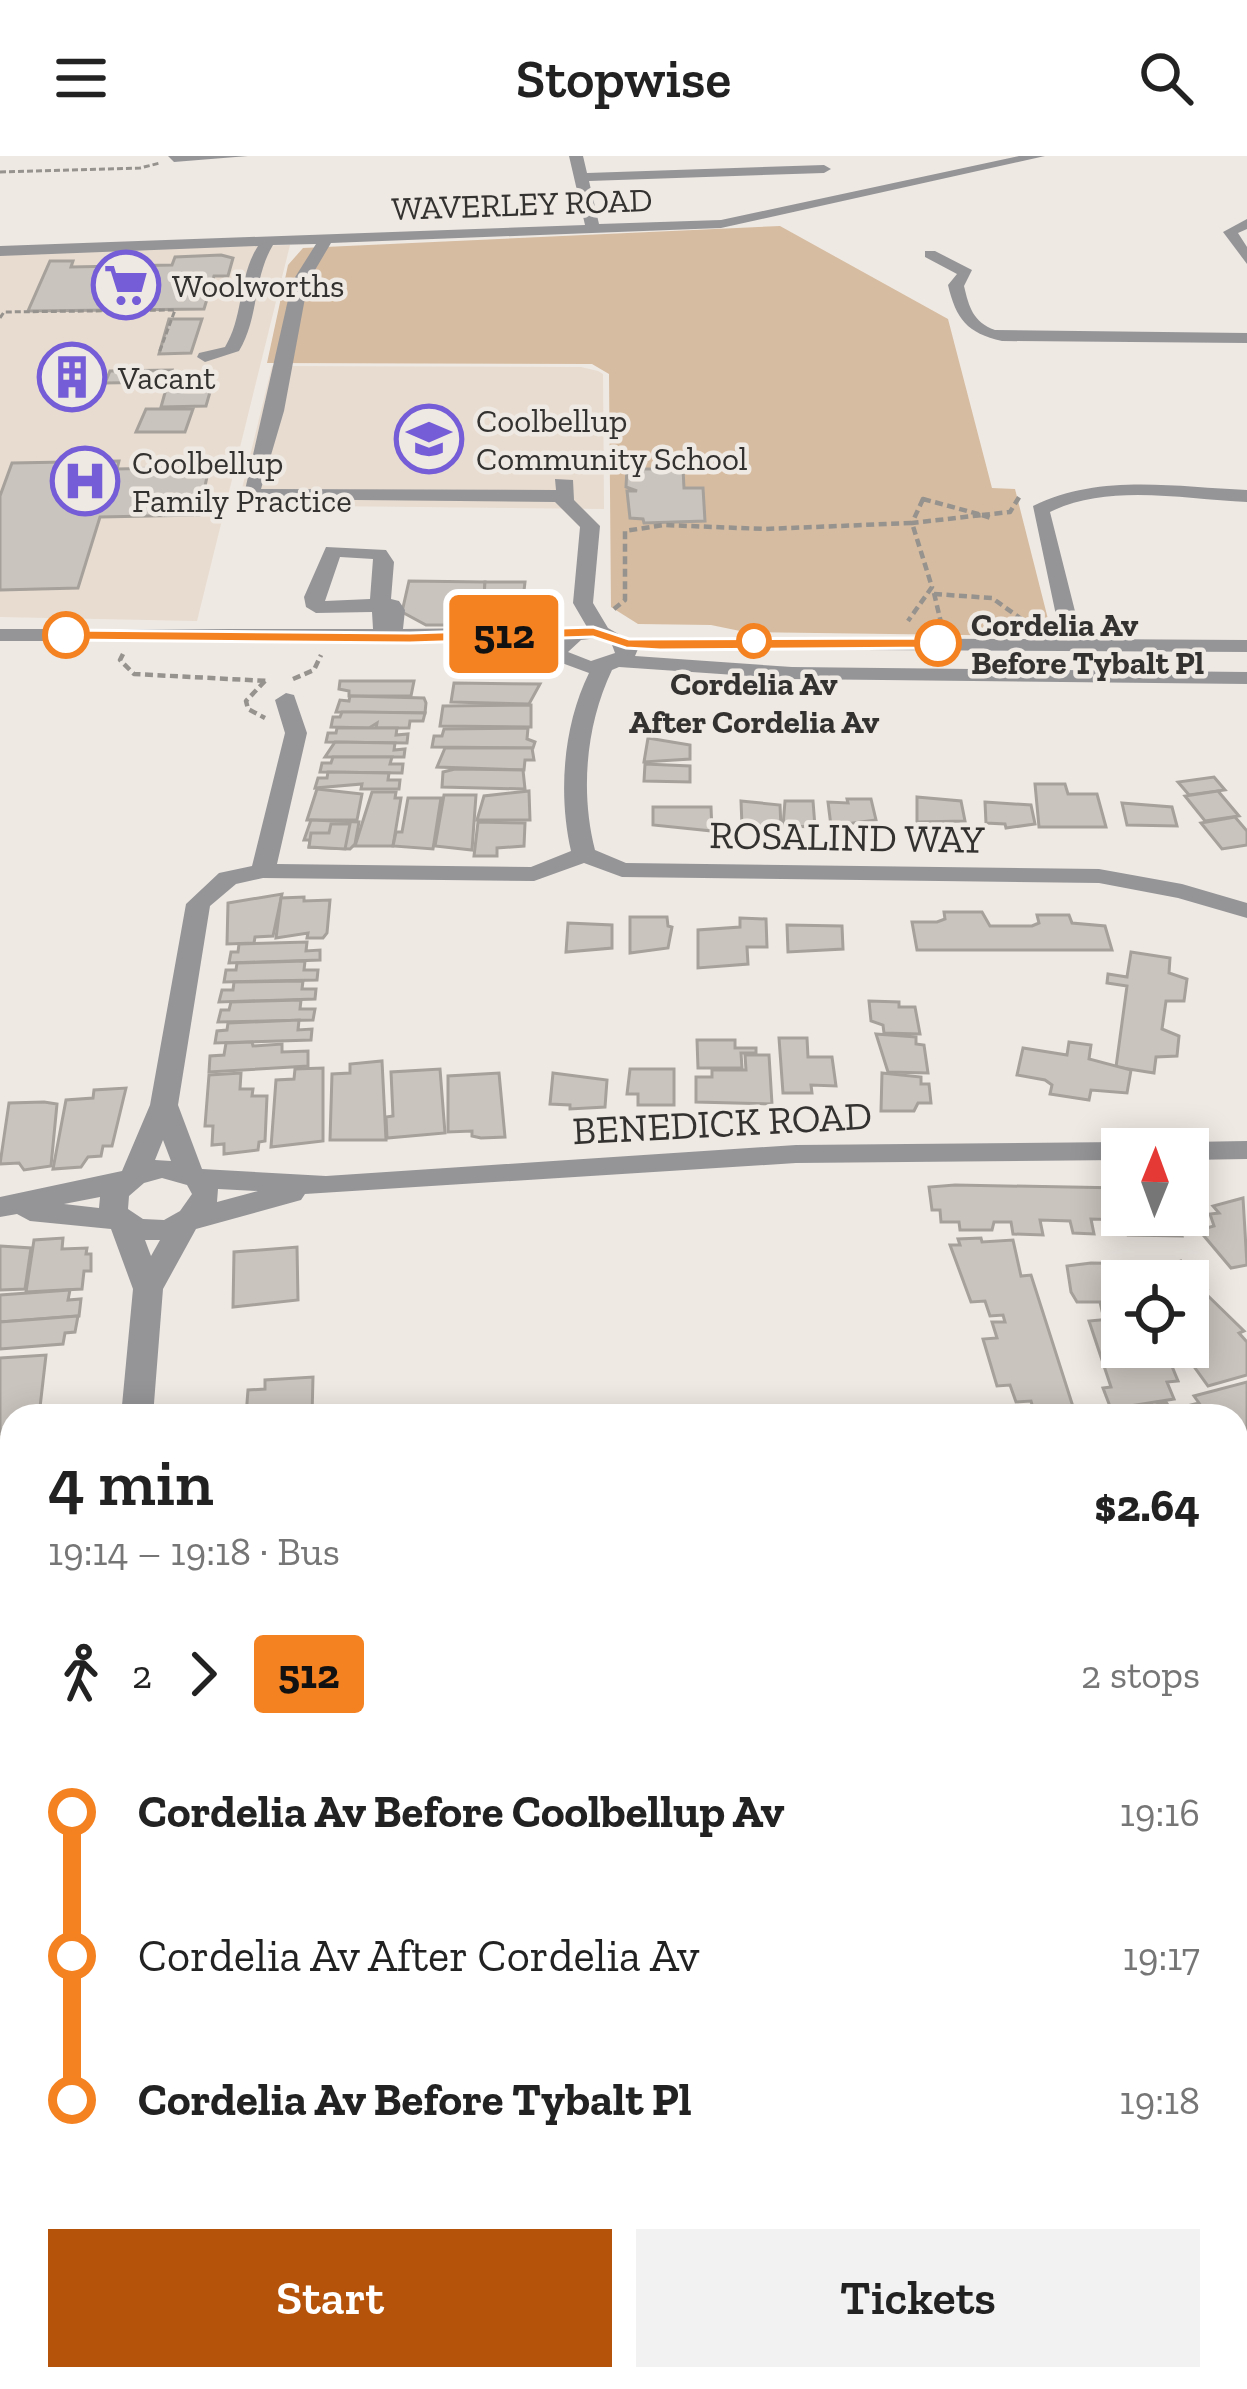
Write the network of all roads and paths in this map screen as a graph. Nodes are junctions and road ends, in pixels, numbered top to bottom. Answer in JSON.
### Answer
{"nodes":[{"id":1,"x":241,"y":156,"type":"edge"},
{"id":2,"x":576,"y":156,"type":"edge"},
{"id":3,"x":808,"y":156,"type":"edge"},
{"id":4,"x":1016,"y":156,"type":"edge"},
{"id":5,"x":1038,"y":156,"type":"edge"},
{"id":6,"x":175,"y":158,"type":"edge"},
{"id":7,"x":824,"y":169,"type":"junction"},
{"id":8,"x":0,"y":172,"type":"edge"},
{"id":9,"x":584,"y":177,"type":"junction"},
{"id":10,"x":861,"y":189,"type":"junction"},
{"id":11,"x":1247,"y":223,"type":"edge"},
{"id":12,"x":592,"y":227,"type":"junction"},
{"id":13,"x":327,"y":238,"type":"junction"},
{"id":14,"x":268,"y":242,"type":"junction"},
{"id":15,"x":0,"y":248,"type":"edge"},
{"id":16,"x":931,"y":254,"type":"dead end"},
{"id":17,"x":1247,"y":259,"type":"edge"},
{"id":18,"x":0,"y":318,"type":"edge"},
{"id":19,"x":1247,"y":338,"type":"edge"},
{"id":20,"x":159,"y":353,"type":"dead end"},
{"id":21,"x":205,"y":357,"type":"dead end"},
{"id":22,"x":1247,"y":496,"type":"edge"},
{"id":23,"x":981,"y":515,"type":"junction"},
{"id":24,"x":991,"y":518,"type":"dead end"},
{"id":25,"x":912,"y":523,"type":"junction"},
{"id":26,"x":933,"y":590,"type":"junction"},
{"id":27,"x":584,"y":603,"type":"junction"},
{"id":28,"x":380,"y":606,"type":"dead end"},
{"id":29,"x":603,"y":622,"type":"junction"},
{"id":30,"x":906,"y":624,"type":"dead end"},
{"id":31,"x":0,"y":635,"type":"edge"},
{"id":32,"x":943,"y":636,"type":"dead end"},
{"id":33,"x":1032,"y":637,"type":"dead end"},
{"id":34,"x":394,"y":638,"type":"junction"},
{"id":35,"x":567,"y":644,"type":"junction"},
{"id":36,"x":1073,"y":644,"type":"junction"},
{"id":37,"x":324,"y":645,"type":"dead end"},
{"id":38,"x":1247,"y":646,"type":"edge"},
{"id":39,"x":105,"y":649,"type":"dead end"},
{"id":40,"x":616,"y":657,"type":"junction"},
{"id":41,"x":1247,"y":678,"type":"edge"},
{"id":42,"x":286,"y":700,"type":"dead end"},
{"id":43,"x":583,"y":716,"type":"junction"},
{"id":44,"x":584,"y":854,"type":"junction"},
{"id":45,"x":263,"y":871,"type":"junction"},
{"id":46,"x":1247,"y":911,"type":"edge"},
{"id":47,"x":164,"y":1105,"type":"junction"},
{"id":48,"x":1247,"y":1150,"type":"edge"},
{"id":49,"x":1101,"y":1151,"type":"edge"},
{"id":50,"x":1209,"y":1151,"type":"edge"},
{"id":51,"x":194,"y":1175,"type":"junction"},
{"id":52,"x":128,"y":1179,"type":"junction"},
{"id":53,"x":326,"y":1186,"type":"junction"},
{"id":54,"x":0,"y":1208,"type":"edge"},
{"id":55,"x":187,"y":1221,"type":"junction"},
{"id":56,"x":122,"y":1222,"type":"junction"},
{"id":57,"x":148,"y":1289,"type":"junction"},
{"id":58,"x":138,"y":1404,"type":"edge"}],
"edges":[{"from":1,"to":6,"type":"street"},
{"from":2,"to":9,"type":"street"},
{"from":3,"to":7,"type":"street"},
{"from":4,"to":10,"type":"street","name":"WAVERLEY ROAD"},
{"from":5,"to":10,"type":"street","name":"WAVERLEY ROAD"},
{"from":6,"to":8,"type":"path"},
{"from":7,"to":9,"type":"street"},
{"from":7,"to":10,"type":"street"},
{"from":9,"to":12,"type":"street"},
{"from":10,"to":12,"type":"street","name":"WAVERLEY ROAD"},
{"from":11,"to":17,"type":"street"},
{"from":12,"to":13,"type":"street","name":"WAVERLEY ROAD"},
{"from":13,"to":14,"type":"street","name":"WAVERLEY ROAD"},
{"from":13,"to":15,"type":"street","name":"WAVERLEY ROAD"},
{"from":13,"to":27,"type":"street"},
{"from":14,"to":15,"type":"street","name":"WAVERLEY ROAD"},
{"from":14,"to":21,"type":"street"},
{"from":16,"to":19,"type":"street"},
{"from":18,"to":20,"type":"path"},
{"from":22,"to":36,"type":"street"},
{"from":23,"to":24,"type":"path"},
{"from":23,"to":25,"type":"path"},
{"from":23,"to":25,"type":"path"},
{"from":25,"to":26,"type":"path"},
{"from":25,"to":29,"type":"path"},
{"from":26,"to":30,"type":"path"},
{"from":26,"to":32,"type":"path"},
{"from":26,"to":33,"type":"path"},
{"from":27,"to":29,"type":"street"},
{"from":27,"to":35,"type":"street"},
{"from":28,"to":34,"type":"street"},
{"from":29,"to":35,"type":"street"},
{"from":29,"to":40,"type":"street"},
{"from":31,"to":34,"type":"street"},
{"from":34,"to":35,"type":"street"},
{"from":35,"to":40,"type":"street"},
{"from":35,"to":43,"type":"street"},
{"from":36,"to":38,"type":"street"},
{"from":36,"to":40,"type":"street"},
{"from":37,"to":39,"type":"path"},
{"from":40,"to":41,"type":"street"},
{"from":40,"to":43,"type":"street"},
{"from":42,"to":45,"type":"street"},
{"from":43,"to":44,"type":"street"},
{"from":44,"to":45,"type":"street"},
{"from":44,"to":46,"type":"street","name":"ROSALIND WAY"},
{"from":45,"to":47,"type":"street"},
{"from":47,"to":51,"type":"street"},
{"from":47,"to":52,"type":"street"},
{"from":48,"to":50,"type":"street"},
{"from":49,"to":53,"type":"street","name":"BENEDICK ROAD"},
{"from":51,"to":52,"type":"street"},
{"from":51,"to":53,"type":"street"},
{"from":51,"to":55,"type":"street"},
{"from":52,"to":54,"type":"street"},
{"from":52,"to":56,"type":"street"},
{"from":53,"to":55,"type":"street"},
{"from":54,"to":56,"type":"street"},
{"from":55,"to":56,"type":"street"},
{"from":55,"to":57,"type":"street"},
{"from":56,"to":57,"type":"street"},
{"from":57,"to":58,"type":"street"}]}
